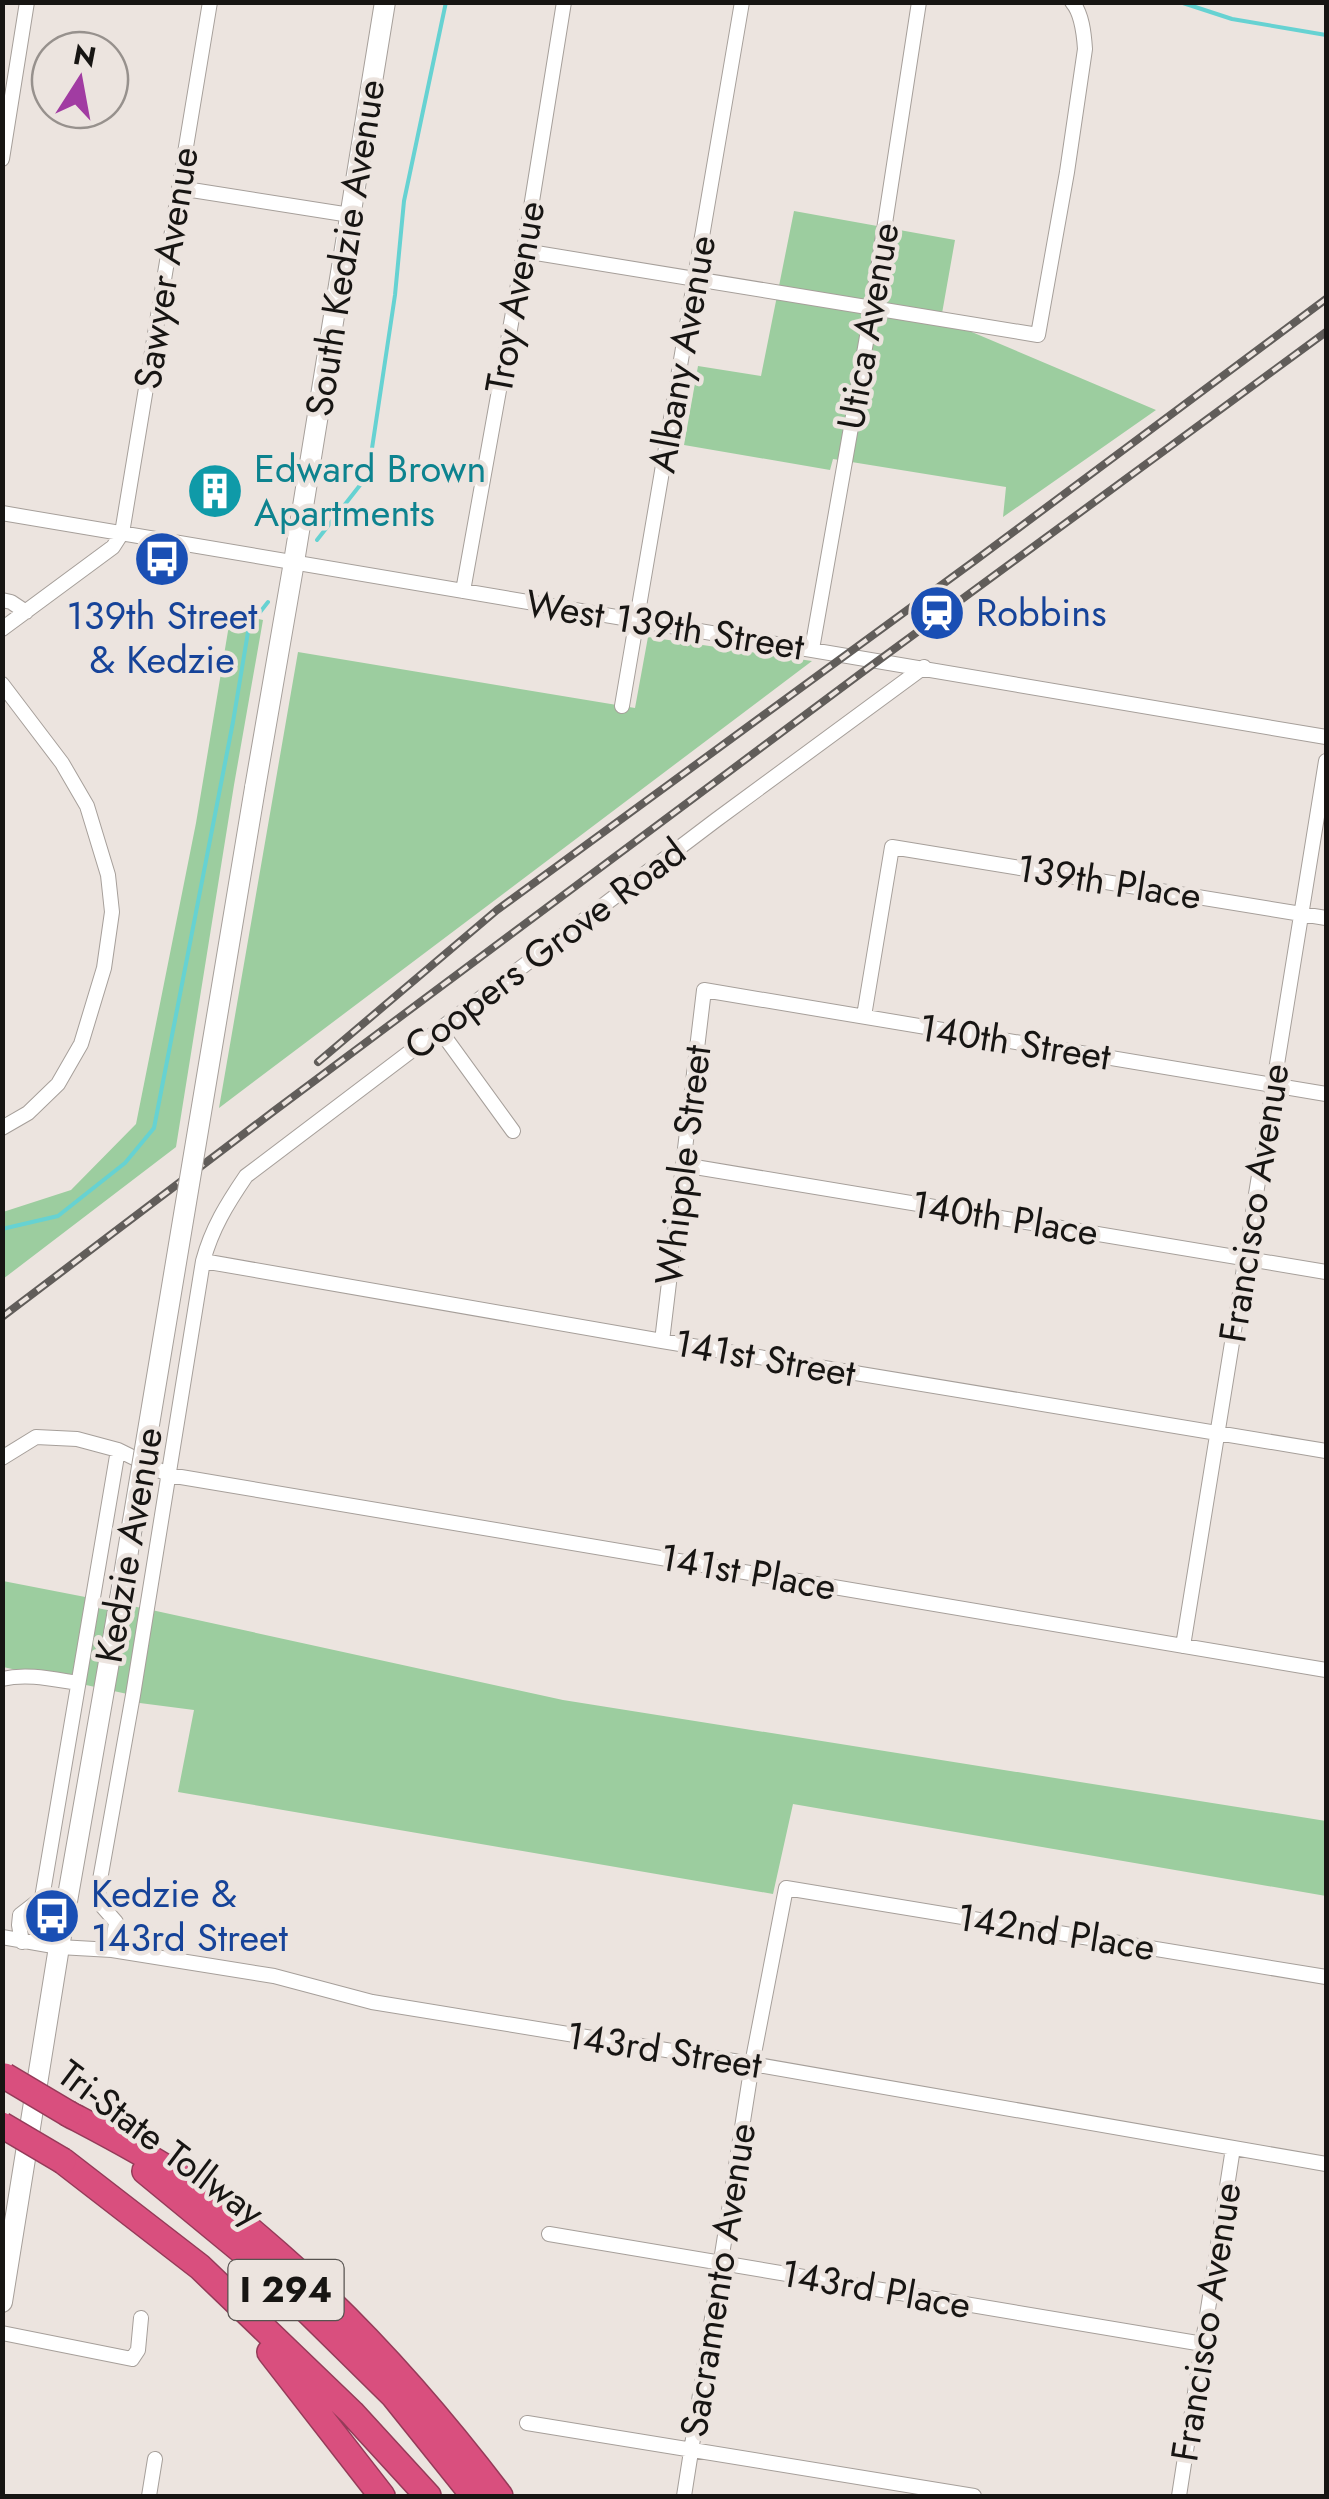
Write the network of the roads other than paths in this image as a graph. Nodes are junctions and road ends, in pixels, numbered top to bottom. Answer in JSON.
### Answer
{"nodes":[{"id":1,"x":27,"y":2,"type":"edge"},
{"id":2,"x":210,"y":2,"type":"edge"},
{"id":3,"x":384,"y":2,"type":"edge"},
{"id":4,"x":564,"y":2,"type":"edge"},
{"id":5,"x":742,"y":2,"type":"edge"},
{"id":6,"x":919,"y":2,"type":"edge"},
{"id":7,"x":1072,"y":2,"type":"edge"},
{"id":8,"x":2,"y":158,"type":"edge"},
{"id":9,"x":180,"y":188,"type":"junction"},
{"id":10,"x":350,"y":216,"type":"junction"},
{"id":11,"x":524,"y":251,"type":"junction"},
{"id":12,"x":695,"y":279,"type":"junction"},
{"id":13,"x":872,"y":308,"type":"junction"},
{"id":14,"x":2,"y":513,"type":"edge"},
{"id":15,"x":122,"y":534,"type":"junction"},
{"id":16,"x":294,"y":562,"type":"junction"},
{"id":17,"x":462,"y":591,"type":"junction"},
{"id":18,"x":2,"y":600,"type":"edge"},
{"id":19,"x":26,"y":612,"type":"junction"},
{"id":20,"x":636,"y":620,"type":"junction"},
{"id":21,"x":2,"y":629,"type":"edge"},
{"id":22,"x":812,"y":649,"type":"junction"},
{"id":23,"x":924,"y":668,"type":"junction"},
{"id":24,"x":2,"y":684,"type":"edge"},
{"id":25,"x":622,"y":706,"type":"dead end"},
{"id":26,"x":1326,"y":737,"type":"edge"},
{"id":27,"x":1326,"y":760,"type":"edge"},
{"id":28,"x":255,"y":788,"type":"joint"},
{"id":29,"x":1300,"y":914,"type":"junction"},
{"id":30,"x":1326,"y":918,"type":"edge"},
{"id":31,"x":704,"y":990,"type":"joint"},
{"id":32,"x":864,"y":1016,"type":"junction"},
{"id":33,"x":439,"y":1029,"type":"junction"},
{"id":34,"x":1274,"y":1084,"type":"junction"},
{"id":35,"x":1326,"y":1094,"type":"edge"},
{"id":36,"x":2,"y":1128,"type":"edge"},
{"id":37,"x":512,"y":1131,"type":"dead end"},
{"id":38,"x":683,"y":1165,"type":"junction"},
{"id":39,"x":1245,"y":1258,"type":"junction"},
{"id":40,"x":204,"y":1261,"type":"junction"},
{"id":41,"x":1326,"y":1272,"type":"edge"},
{"id":42,"x":662,"y":1340,"type":"junction"},
{"id":43,"x":1217,"y":1433,"type":"junction"},
{"id":44,"x":118,"y":1450,"type":"junction"},
{"id":45,"x":1326,"y":1451,"type":"edge"},
{"id":46,"x":2,"y":1458,"type":"edge"},
{"id":47,"x":169,"y":1475,"type":"junction"},
{"id":48,"x":1183,"y":1646,"type":"junction"},
{"id":49,"x":1326,"y":1670,"type":"edge"},
{"id":50,"x":2,"y":1678,"type":"edge"},
{"id":51,"x":78,"y":1683,"type":"junction"},
{"id":52,"x":786,"y":1888,"type":"joint"},
{"id":53,"x":2,"y":1937,"type":"edge"},
{"id":54,"x":22,"y":1942,"type":"junction"},
{"id":55,"x":59,"y":1947,"type":"junction"},
{"id":56,"x":112,"y":1950,"type":"junction"},
{"id":57,"x":1326,"y":1977,"type":"edge"},
{"id":58,"x":752,"y":2064,"type":"junction"},
{"id":59,"x":4,"y":2075,"type":"edge"},
{"id":60,"x":68,"y":2114,"type":"junction"},
{"id":61,"x":2,"y":2124,"type":"edge"},
{"id":62,"x":1233,"y":2148,"type":"junction"},
{"id":63,"x":1326,"y":2164,"type":"edge"},
{"id":64,"x":549,"y":2234,"type":"dead end"},
{"id":65,"x":720,"y":2262,"type":"junction"},
{"id":66,"x":200,"y":2266,"type":"junction"},
{"id":67,"x":2,"y":2302,"type":"edge"},
{"id":68,"x":140,"y":2318,"type":"dead end"},
{"id":69,"x":2,"y":2333,"type":"edge"},
{"id":70,"x":1204,"y":2344,"type":"junction"},
{"id":71,"x":527,"y":2423,"type":"dead end"},
{"id":72,"x":692,"y":2450,"type":"junction"},
{"id":73,"x":155,"y":2460,"type":"dead end"},
{"id":74,"x":149,"y":2496,"type":"edge"},
{"id":75,"x":382,"y":2496,"type":"edge"},
{"id":76,"x":428,"y":2496,"type":"edge"},
{"id":77,"x":474,"y":2496,"type":"edge"},
{"id":78,"x":500,"y":2496,"type":"edge"},
{"id":79,"x":684,"y":2496,"type":"edge"},
{"id":80,"x":974,"y":2496,"type":"edge"},
{"id":81,"x":1180,"y":2496,"type":"edge"}],
"edges":[{"from":1,"to":8,"type":"street"},
{"from":2,"to":9,"type":"street","name":"Sawyer Avenue"},
{"from":3,"to":10,"type":"main road","name":"South Kedzie Avenue"},
{"from":4,"to":11,"type":"street","name":"Troy Avenue"},
{"from":5,"to":12,"type":"street","name":"Albany Avenue"},
{"from":6,"to":13,"type":"street","name":"Utica Avenue"},
{"from":7,"to":13,"type":"street"},
{"from":9,"to":10,"type":"street"},
{"from":9,"to":15,"type":"street","name":"Sawyer Avenue"},
{"from":10,"to":16,"type":"main road","name":"South Kedzie Avenue"},
{"from":11,"to":12,"type":"street"},
{"from":11,"to":17,"type":"street","name":"Troy Avenue"},
{"from":12,"to":13,"type":"street"},
{"from":12,"to":20,"type":"street","name":"Albany Avenue"},
{"from":13,"to":22,"type":"street","name":"Utica Avenue"},
{"from":14,"to":15,"type":"street","name":"West 139th Street"},
{"from":15,"to":16,"type":"street","name":"West 139th Street"},
{"from":15,"to":19,"type":"street"},
{"from":16,"to":17,"type":"street","name":"West 139th Street"},
{"from":16,"to":28,"type":"main road","name":"South Kedzie Avenue"},
{"from":17,"to":20,"type":"street","name":"West 139th Street"},
{"from":18,"to":19,"type":"street"},
{"from":19,"to":21,"type":"street"},
{"from":20,"to":22,"type":"street","name":"West 139th Street"},
{"from":20,"to":25,"type":"street","name":"Albany Avenue"},
{"from":22,"to":23,"type":"street","name":"West 139th Street"},
{"from":23,"to":26,"type":"street","name":"West 139th Street"},
{"from":23,"to":33,"type":"street","name":"Coopers Grove Road"},
{"from":24,"to":36,"type":"street"},
{"from":27,"to":29,"type":"street","name":"Francisco Avenue"},
{"from":28,"to":55,"type":"main road","name":"Kedzie Avenue","bridge":true},
{"from":29,"to":30,"type":"street","name":"139th Place"},
{"from":29,"to":32,"type":"street","name":"139th Place"},
{"from":29,"to":34,"type":"street","name":"Francisco Avenue"},
{"from":31,"to":32,"type":"street","name":"140th Street"},
{"from":31,"to":38,"type":"street","name":"Whipple Street"},
{"from":32,"to":34,"type":"street","name":"140th Street"},
{"from":33,"to":37,"type":"street"},
{"from":33,"to":40,"type":"street","name":"Coopers Grove Road"},
{"from":34,"to":35,"type":"street","name":"140th Street"},
{"from":34,"to":39,"type":"street","name":"Francisco Avenue"},
{"from":38,"to":39,"type":"street","name":"140th Place"},
{"from":38,"to":42,"type":"street","name":"Whipple Street"},
{"from":39,"to":41,"type":"street","name":"140th Place"},
{"from":39,"to":43,"type":"street","name":"Francisco Avenue"},
{"from":40,"to":42,"type":"street","name":"141st Street"},
{"from":40,"to":47,"type":"street","name":"Coopers Grove Road"},
{"from":42,"to":43,"type":"street","name":"141st Street"},
{"from":43,"to":45,"type":"street","name":"141st Street"},
{"from":43,"to":48,"type":"street","name":"Francisco Avenue"},
{"from":44,"to":46,"type":"street","name":"141st Place"},
{"from":44,"to":47,"type":"street","name":"141st Place"},
{"from":44,"to":51,"type":"street"},
{"from":47,"to":48,"type":"street","name":"141st Place"},
{"from":47,"to":56,"type":"street","name":"Coopers Grove Road"},
{"from":48,"to":49,"type":"street","name":"141st Place"},
{"from":50,"to":51,"type":"street"},
{"from":51,"to":54,"type":"street"},
{"from":52,"to":57,"type":"street","name":"142nd Place"},
{"from":52,"to":58,"type":"street","name":"Sacramento Avenue"},
{"from":53,"to":54,"type":"street","name":"143rd Street"},
{"from":54,"to":55,"type":"street","name":"143rd Street"},
{"from":55,"to":56,"type":"street","name":"143rd Street"},
{"from":55,"to":67,"type":"main road","name":"Kedzie Avenue"},
{"from":56,"to":58,"type":"street","name":"143rd Street"},
{"from":58,"to":62,"type":"street","name":"143rd Street"},
{"from":58,"to":65,"type":"street","name":"Sacramento Avenue"},
{"from":59,"to":60,"type":"highway","name":"Tri-State Tollway","number":"I 294","bridge":true},
{"from":60,"to":77,"type":"highway","name":"Tri-State Tollway","number":"I 294"},
{"from":60,"to":78,"type":"highway"},
{"from":61,"to":66,"type":"highway","name":"Tri-State Tollway","number":"I 294","bridge":true},
{"from":62,"to":63,"type":"street","name":"143rd Street"},
{"from":62,"to":70,"type":"street","name":"Francisco Avenue"},
{"from":64,"to":65,"type":"street","name":"143rd Place"},
{"from":65,"to":70,"type":"street","name":"143rd Place"},
{"from":65,"to":72,"type":"street","name":"Sacramento Avenue"},
{"from":66,"to":75,"type":"highway"},
{"from":66,"to":76,"type":"highway","name":"Tri-State Tollway","number":"I 294"},
{"from":68,"to":69,"type":"street"},
{"from":70,"to":81,"type":"street","name":"Francisco Avenue"},
{"from":71,"to":72,"type":"street"},
{"from":72,"to":79,"type":"street","name":"Sacramento Avenue"},
{"from":72,"to":80,"type":"street"},
{"from":73,"to":74,"type":"street"}]}
